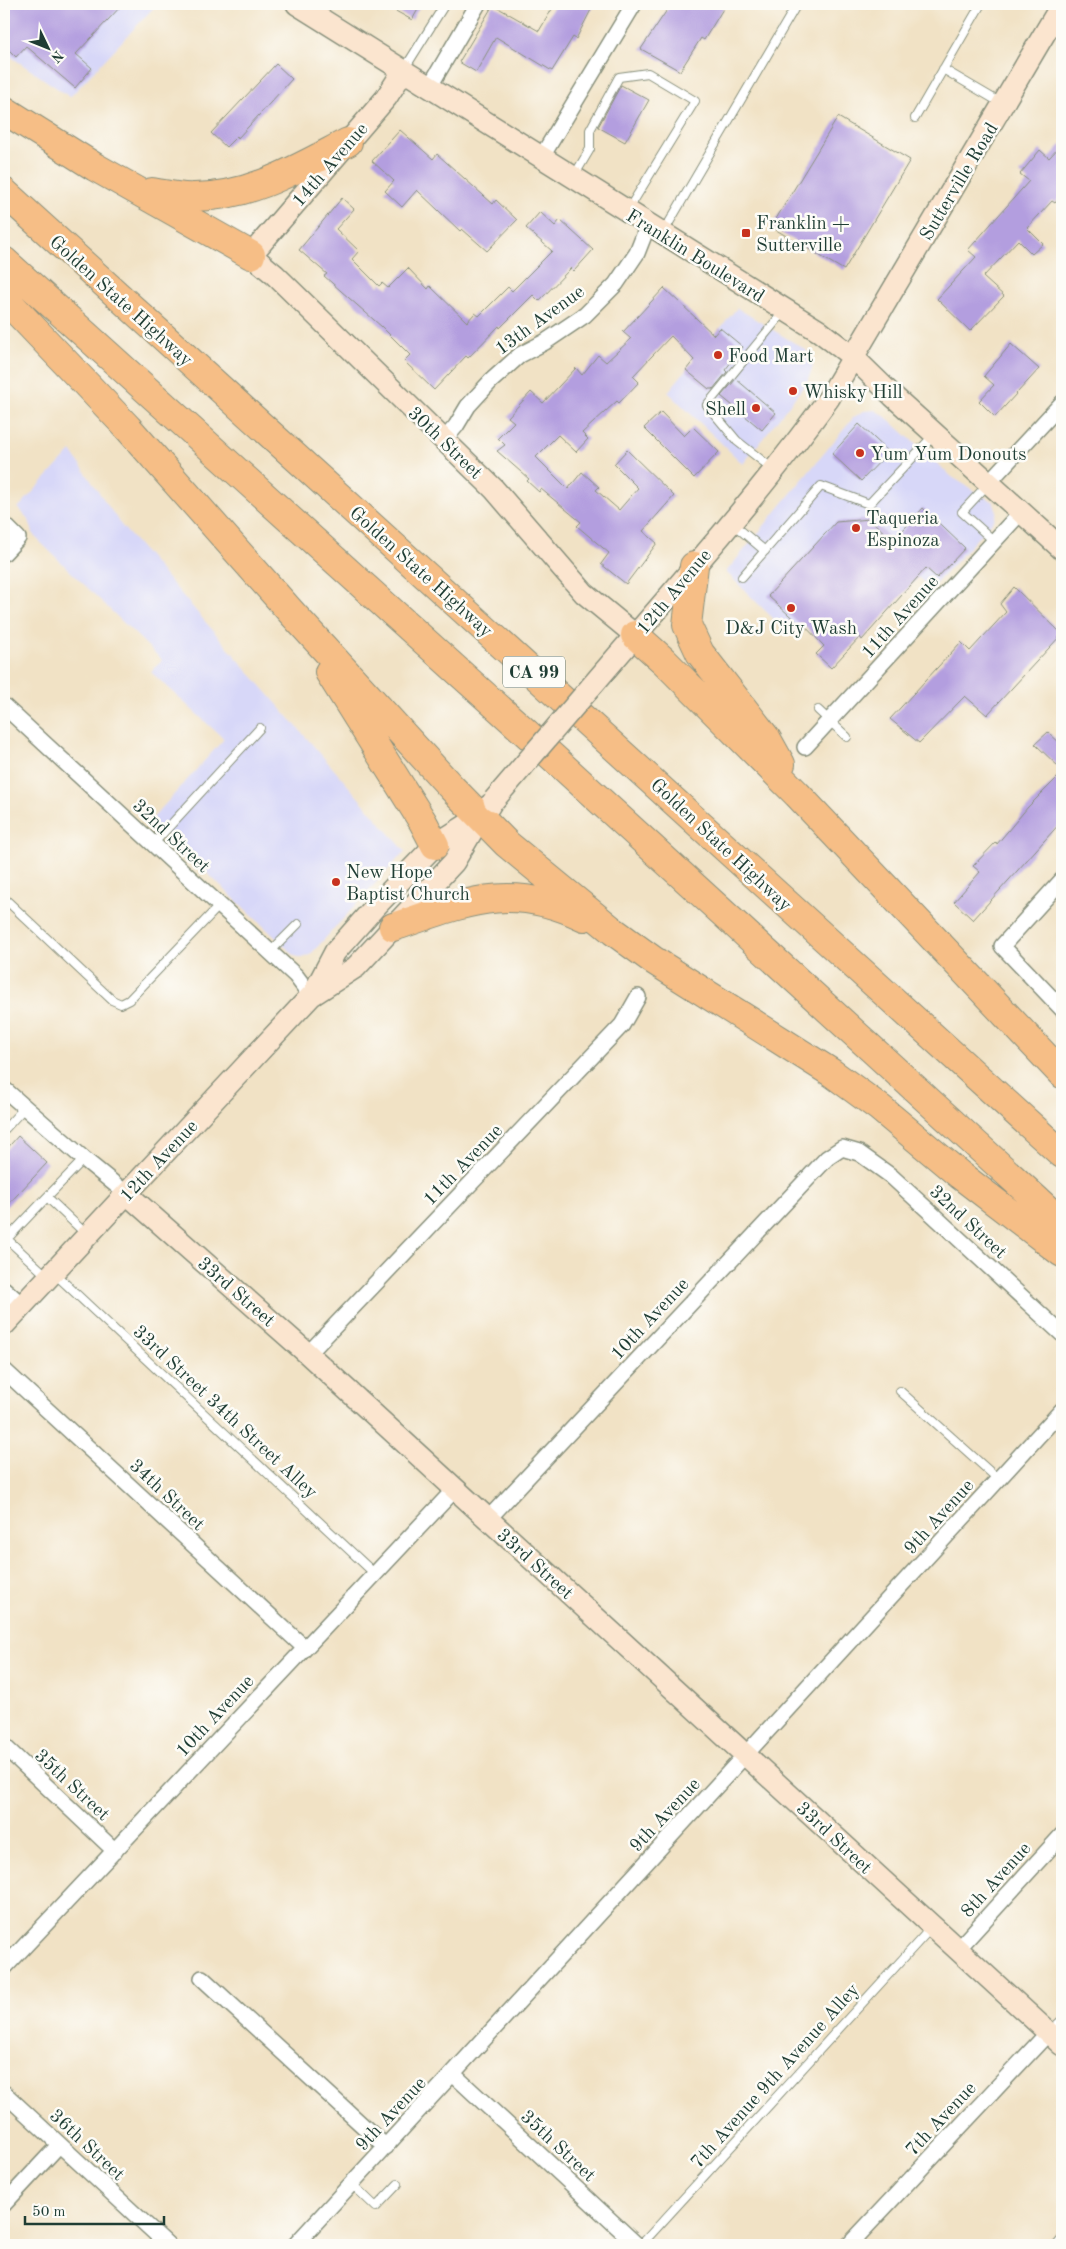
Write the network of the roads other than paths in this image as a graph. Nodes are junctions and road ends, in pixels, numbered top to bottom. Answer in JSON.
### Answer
{"nodes":[{"id":1,"x":297,"y":4,"type":"edge"},
{"id":2,"x":445,"y":4,"type":"edge"},
{"id":3,"x":478,"y":4,"type":"edge"},
{"id":4,"x":634,"y":4,"type":"edge"},
{"id":5,"x":797,"y":4,"type":"edge"},
{"id":6,"x":981,"y":4,"type":"edge"},
{"id":7,"x":1062,"y":4,"type":"edge"},
{"id":8,"x":943,"y":69,"type":"junction"},
{"id":9,"x":404,"y":70,"type":"junction"},
{"id":10,"x":430,"y":86,"type":"junction"},
{"id":11,"x":1003,"y":104,"type":"junction"},
{"id":12,"x":4,"y":110,"type":"edge"},
{"id":13,"x":914,"y":118,"type":"dead end"},
{"id":14,"x":348,"y":142,"type":"junction"},
{"id":15,"x":541,"y":158,"type":"junction"},
{"id":16,"x":572,"y":178,"type":"junction"},
{"id":17,"x":138,"y":191,"type":"junction"},
{"id":18,"x":4,"y":192,"type":"edge"},
{"id":19,"x":627,"y":212,"type":"junction"},
{"id":20,"x":656,"y":229,"type":"junction"},
{"id":21,"x":251,"y":255,"type":"junction"},
{"id":22,"x":4,"y":261,"type":"edge"},
{"id":23,"x":4,"y":292,"type":"edge"},
{"id":24,"x":786,"y":310,"type":"junction"},
{"id":25,"x":854,"y":357,"type":"junction"},
{"id":26,"x":1062,"y":403,"type":"edge"},
{"id":27,"x":935,"y":434,"type":"junction"},
{"id":28,"x":444,"y":440,"type":"junction"},
{"id":29,"x":774,"y":470,"type":"junction"},
{"id":30,"x":989,"y":482,"type":"junction"},
{"id":31,"x":1022,"y":512,"type":"junction"},
{"id":32,"x":731,"y":522,"type":"junction"},
{"id":33,"x":4,"y":524,"type":"edge"},
{"id":34,"x":994,"y":541,"type":"junction"},
{"id":35,"x":1062,"y":549,"type":"edge"},
{"id":36,"x":765,"y":551,"type":"junction"},
{"id":37,"x":4,"y":554,"type":"edge"},
{"id":38,"x":694,"y":566,"type":"junction"},
{"id":39,"x":742,"y":577,"type":"dead end"},
{"id":40,"x":291,"y":612,"type":"junction"},
{"id":41,"x":635,"y":635,"type":"junction"},
{"id":42,"x":4,"y":706,"type":"edge"},
{"id":43,"x":818,"y":710,"type":"dead end"},
{"id":44,"x":829,"y":722,"type":"junction"},
{"id":45,"x":260,"y":728,"type":"dead end"},
{"id":46,"x":847,"y":737,"type":"dead end"},
{"id":47,"x":806,"y":747,"type":"dead end"},
{"id":48,"x":797,"y":794,"type":"junction"},
{"id":49,"x":487,"y":808,"type":"junction"},
{"id":50,"x":153,"y":844,"type":"junction"},
{"id":51,"x":435,"y":845,"type":"junction"},
{"id":52,"x":1062,"y":880,"type":"edge"},
{"id":53,"x":4,"y":898,"type":"edge"},
{"id":54,"x":219,"y":906,"type":"junction"},
{"id":55,"x":298,"y":924,"type":"dead end"},
{"id":56,"x":393,"y":927,"type":"junction"},
{"id":57,"x":613,"y":931,"type":"junction"},
{"id":58,"x":270,"y":952,"type":"junction"},
{"id":59,"x":311,"y":996,"type":"junction"},
{"id":60,"x":638,"y":997,"type":"dead end"},
{"id":61,"x":1062,"y":1009,"type":"edge"},
{"id":62,"x":1062,"y":1074,"type":"edge"},
{"id":63,"x":4,"y":1089,"type":"edge"},
{"id":64,"x":24,"y":1108,"type":"junction"},
{"id":65,"x":4,"y":1130,"type":"edge"},
{"id":66,"x":842,"y":1148,"type":"joint"},
{"id":67,"x":1062,"y":1154,"type":"edge"},
{"id":68,"x":84,"y":1159,"type":"junction"},
{"id":69,"x":127,"y":1194,"type":"junction"},
{"id":70,"x":47,"y":1197,"type":"junction"},
{"id":71,"x":1062,"y":1222,"type":"edge"},
{"id":72,"x":88,"y":1236,"type":"junction"},
{"id":73,"x":5,"y":1241,"type":"edge"},
{"id":74,"x":1062,"y":1252,"type":"edge"},
{"id":75,"x":51,"y":1275,"type":"junction"},
{"id":76,"x":4,"y":1289,"type":"edge"},
{"id":77,"x":22,"y":1306,"type":"junction"},
{"id":78,"x":4,"y":1325,"type":"edge"},
{"id":79,"x":1062,"y":1334,"type":"edge"},
{"id":80,"x":308,"y":1354,"type":"junction"},
{"id":81,"x":4,"y":1370,"type":"edge"},
{"id":82,"x":900,"y":1391,"type":"dead end"},
{"id":83,"x":1062,"y":1410,"type":"edge"},
{"id":84,"x":998,"y":1479,"type":"junction"},
{"id":85,"x":455,"y":1489,"type":"junction"},
{"id":86,"x":488,"y":1519,"type":"junction"},
{"id":87,"x":375,"y":1574,"type":"junction"},
{"id":88,"x":305,"y":1648,"type":"junction"},
{"id":89,"x":4,"y":1746,"type":"edge"},
{"id":90,"x":746,"y":1755,"type":"junction"},
{"id":91,"x":1062,"y":1835,"type":"edge"},
{"id":92,"x":115,"y":1850,"type":"junction"},
{"id":93,"x":932,"y":1927,"type":"junction"},
{"id":94,"x":957,"y":1950,"type":"junction"},
{"id":95,"x":4,"y":1968,"type":"edge"},
{"id":96,"x":202,"y":1978,"type":"dead end"},
{"id":97,"x":1058,"y":2033,"type":"edge"},
{"id":98,"x":454,"y":2074,"type":"junction"},
{"id":99,"x":4,"y":2093,"type":"edge"},
{"id":100,"x":59,"y":2145,"type":"junction"},
{"id":101,"x":386,"y":2147,"type":"junction"},
{"id":102,"x":352,"y":2184,"type":"junction"},
{"id":103,"x":398,"y":2184,"type":"dead end"},
{"id":104,"x":4,"y":2204,"type":"edge"},
{"id":105,"x":1062,"y":2240,"type":"edge"},
{"id":106,"x":168,"y":2245,"type":"edge"},
{"id":107,"x":295,"y":2245,"type":"edge"},
{"id":108,"x":639,"y":2245,"type":"edge"},
{"id":109,"x":849,"y":2245,"type":"edge"},
{"id":110,"x":1057,"y":2245,"type":"edge"}],
"edges":[{"from":1,"to":9,"type":"main road","name":"Franklin Boulevard"},
{"from":2,"to":9,"type":"lane"},
{"from":3,"to":10,"type":"street"},
{"from":4,"to":15,"type":"street"},
{"from":5,"to":20,"type":"lane"},
{"from":6,"to":8,"type":"lane"},
{"from":7,"to":11,"type":"main road","name":"Sutterville Road"},
{"from":8,"to":11,"type":"lane"},
{"from":8,"to":13,"type":"lane"},
{"from":9,"to":10,"type":"main road","name":"Franklin Boulevard"},
{"from":9,"to":14,"type":"main road","name":"14th Avenue"},
{"from":10,"to":15,"type":"main road","name":"Franklin Boulevard"},
{"from":11,"to":25,"type":"main road","name":"Sutterville Road"},
{"from":12,"to":17,"type":"highway"},
{"from":14,"to":17,"type":"highway"},
{"from":14,"to":21,"type":"main road","name":"14th Avenue"},
{"from":15,"to":16,"type":"main road","name":"Franklin Boulevard"},
{"from":16,"to":19,"type":"main road","name":"Franklin Boulevard"},
{"from":16,"to":19,"type":"lane"},
{"from":17,"to":21,"type":"highway"},
{"from":18,"to":67,"type":"highway","name":"Golden State Highway","number":"CA 99"},
{"from":19,"to":20,"type":"main road","name":"Franklin Boulevard"},
{"from":20,"to":24,"type":"main road","name":"Franklin Boulevard"},
{"from":20,"to":28,"type":"street","name":"13th Avenue"},
{"from":21,"to":28,"type":"main road","name":"30th Street"},
{"from":22,"to":71,"type":"highway","number":"CA 99"},
{"from":23,"to":40,"type":"highway"},
{"from":24,"to":25,"type":"main road","name":"Franklin Boulevard"},
{"from":24,"to":29,"type":"lane"},
{"from":25,"to":27,"type":"main road","name":"Franklin Boulevard"},
{"from":25,"to":29,"type":"main road","name":"12th Avenue"},
{"from":26,"to":30,"type":"street"},
{"from":27,"to":30,"type":"main road","name":"Franklin Boulevard"},
{"from":27,"to":36,"type":"lane"},
{"from":28,"to":41,"type":"main road","name":"30th Street"},
{"from":29,"to":32,"type":"main road","name":"12th Avenue"},
{"from":30,"to":31,"type":"main road","name":"Franklin Boulevard"},
{"from":30,"to":34,"type":"lane"},
{"from":31,"to":34,"type":"street","name":"11th Avenue"},
{"from":31,"to":35,"type":"main road","name":"Franklin Boulevard"},
{"from":32,"to":36,"type":"lane"},
{"from":32,"to":38,"type":"main road","name":"12th Avenue"},
{"from":33,"to":37,"type":"street"},
{"from":34,"to":44,"type":"street","name":"11th Avenue"},
{"from":36,"to":39,"type":"lane"},
{"from":38,"to":41,"type":"main road","name":"12th Avenue"},
{"from":38,"to":48,"type":"highway"},
{"from":40,"to":49,"type":"highway"},
{"from":40,"to":51,"type":"highway"},
{"from":41,"to":48,"type":"highway"},
{"from":41,"to":49,"type":"main road","name":"12th Avenue","bridge":true},
{"from":42,"to":50,"type":"street","name":"32nd Street"},
{"from":43,"to":44,"type":"lane"},
{"from":44,"to":46,"type":"lane"},
{"from":44,"to":47,"type":"street","name":"11th Avenue"},
{"from":45,"to":50,"type":"lane"},
{"from":48,"to":62,"type":"highway"},
{"from":49,"to":51,"type":"main road","name":"12th Avenue"},
{"from":49,"to":56,"type":"main road","name":"12th Avenue"},
{"from":49,"to":57,"type":"highway"},
{"from":50,"to":54,"type":"street","name":"32nd Street"},
{"from":51,"to":59,"type":"main road","name":"12th Avenue"},
{"from":52,"to":61,"type":"street"},
{"from":53,"to":54,"type":"lane"},
{"from":54,"to":58,"type":"street","name":"32nd Street"},
{"from":55,"to":58,"type":"lane"},
{"from":56,"to":57,"type":"highway"},
{"from":56,"to":59,"type":"main road","name":"12th Avenue"},
{"from":57,"to":74,"type":"highway"},
{"from":58,"to":59,"type":"street","name":"32nd Street"},
{"from":59,"to":69,"type":"main road","name":"12th Avenue"},
{"from":60,"to":80,"type":"street","name":"11th Avenue"},
{"from":63,"to":64,"type":"street","name":"33rd Street"},
{"from":64,"to":65,"type":"lane"},
{"from":64,"to":68,"type":"street","name":"33rd Street"},
{"from":66,"to":79,"type":"street","name":"32nd Street"},
{"from":66,"to":86,"type":"street","name":"10th Avenue"},
{"from":68,"to":69,"type":"street","name":"33rd Street"},
{"from":68,"to":70,"type":"lane"},
{"from":69,"to":72,"type":"main road","name":"12th Avenue"},
{"from":69,"to":80,"type":"main road","name":"33rd Street"},
{"from":70,"to":72,"type":"lane"},
{"from":70,"to":73,"type":"lane"},
{"from":72,"to":75,"type":"main road","name":"12th Avenue"},
{"from":73,"to":75,"type":"lane","name":"33rd Street 34th Street Alley"},
{"from":75,"to":77,"type":"main road","name":"12th Avenue"},
{"from":75,"to":87,"type":"lane","name":"33rd Street 34th Street Alley"},
{"from":76,"to":77,"type":"street"},
{"from":77,"to":78,"type":"main road","name":"12th Avenue"},
{"from":80,"to":85,"type":"main road","name":"33rd Street"},
{"from":81,"to":88,"type":"street","name":"34th Street"},
{"from":82,"to":84,"type":"lane"},
{"from":83,"to":84,"type":"street","name":"9th Avenue"},
{"from":84,"to":90,"type":"street","name":"9th Avenue"},
{"from":85,"to":86,"type":"main road","name":"33rd Street"},
{"from":85,"to":87,"type":"street","name":"10th Avenue"},
{"from":86,"to":90,"type":"main road","name":"33rd Street"},
{"from":87,"to":88,"type":"street","name":"10th Avenue"},
{"from":88,"to":92,"type":"street","name":"10th Avenue"},
{"from":89,"to":92,"type":"street","name":"35th Street"},
{"from":90,"to":93,"type":"main road","name":"33rd Street"},
{"from":90,"to":98,"type":"street","name":"9th Avenue"},
{"from":91,"to":94,"type":"street","name":"8th Avenue"},
{"from":92,"to":95,"type":"street","name":"10th Avenue"},
{"from":93,"to":94,"type":"main road","name":"33rd Street"},
{"from":93,"to":108,"type":"lane","name":"7th Avenue 9th Avenue Alley"},
{"from":94,"to":97,"type":"main road","name":"33rd Street"},
{"from":96,"to":101,"type":"street"},
{"from":97,"to":109,"type":"street","name":"7th Avenue"},
{"from":98,"to":101,"type":"street","name":"9th Avenue"},
{"from":98,"to":108,"type":"street","name":"35th Street"},
{"from":99,"to":100,"type":"street","name":"36th Street"},
{"from":100,"to":104,"type":"street"},
{"from":100,"to":106,"type":"street","name":"36th Street"},
{"from":101,"to":102,"type":"street","name":"9th Avenue"},
{"from":102,"to":103,"type":"lane"},
{"from":102,"to":107,"type":"street","name":"9th Avenue"},
{"from":105,"to":110,"type":"lane"}]}
